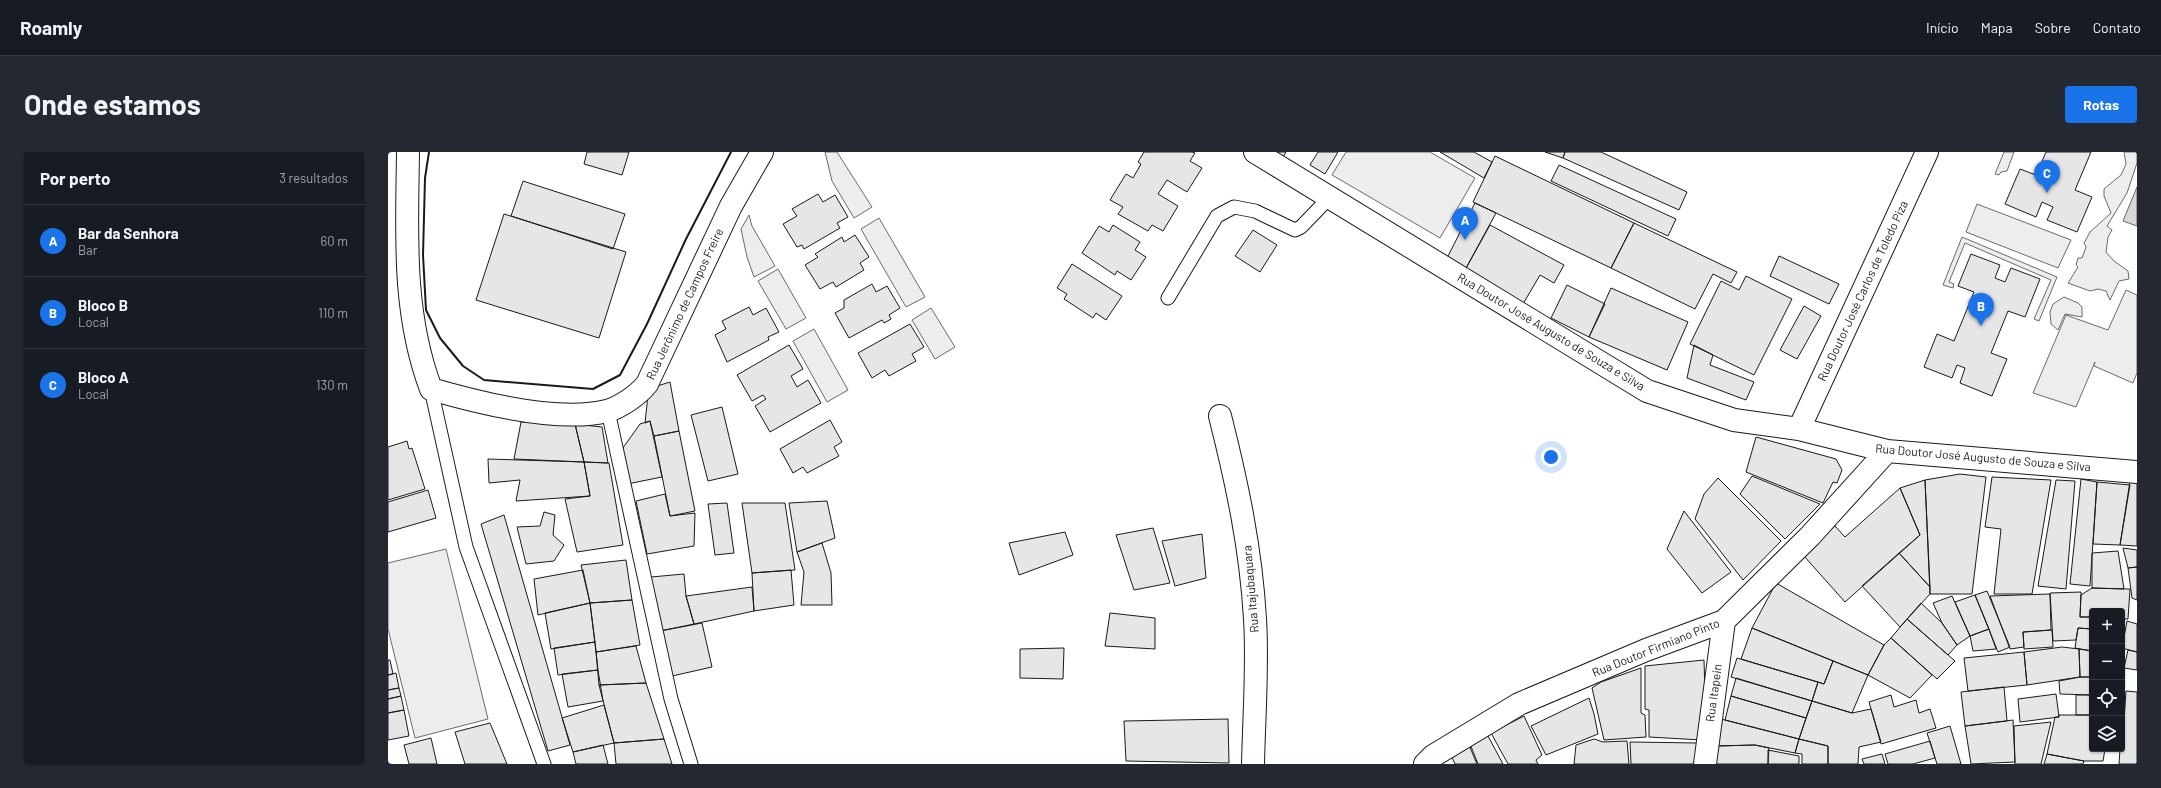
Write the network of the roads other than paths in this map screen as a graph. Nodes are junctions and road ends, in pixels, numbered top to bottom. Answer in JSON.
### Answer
{"nodes":[{"id":1,"x":408,"y":152,"type":"edge"},
{"id":2,"x":762,"y":152,"type":"edge"},
{"id":3,"x":1255,"y":152,"type":"edge"},
{"id":4,"x":1927,"y":152,"type":"edge"},
{"id":5,"x":1328,"y":198,"type":"junction"},
{"id":6,"x":1168,"y":298,"type":"dead end"},
{"id":7,"x":431,"y":389,"type":"junction"},
{"id":8,"x":608,"y":410,"type":"junction"},
{"id":9,"x":1220,"y":416,"type":"dead end"},
{"id":10,"x":1799,"y":429,"type":"junction"},
{"id":11,"x":1887,"y":451,"type":"junction"},
{"id":12,"x":2137,"y":472,"type":"edge"},
{"id":13,"x":1724,"y":622,"type":"junction"},
{"id":14,"x":544,"y":764,"type":"edge"},
{"id":15,"x":691,"y":764,"type":"edge"},
{"id":16,"x":1253,"y":764,"type":"edge"},
{"id":17,"x":1425,"y":764,"type":"edge"},
{"id":18,"x":1705,"y":764,"type":"edge"}],
"edges":[{"from":1,"to":7,"type":"street"},
{"from":2,"to":8,"type":"street","name":"Rua Jerônimo de Campos Freire"},
{"from":3,"to":5,"type":"street","name":"Rua Doutor José Augusto de Souza e Silva"},
{"from":4,"to":10,"type":"street","name":"Rua Doutor José Carlos de Toledo Piza"},
{"from":5,"to":6,"type":"lane"},
{"from":5,"to":10,"type":"street","name":"Rua Doutor José Augusto de Souza e Silva"},
{"from":7,"to":8,"type":"street","name":"Rua Jerônimo de Campos Freire"},
{"from":7,"to":14,"type":"lane"},
{"from":8,"to":15,"type":"lane"},
{"from":9,"to":16,"type":"street","name":"Rua Itajubaquara"},
{"from":10,"to":11,"type":"street","name":"Rua Doutor José Augusto de Souza e Silva"},
{"from":11,"to":12,"type":"street","name":"Rua Doutor José Augusto de Souza e Silva"},
{"from":11,"to":13,"type":"street","name":"Rua Doutor Firmiano Pinto"},
{"from":13,"to":17,"type":"street","name":"Rua Doutor Firmiano Pinto"},
{"from":13,"to":18,"type":"street","name":"Rua Itapein"}]}
